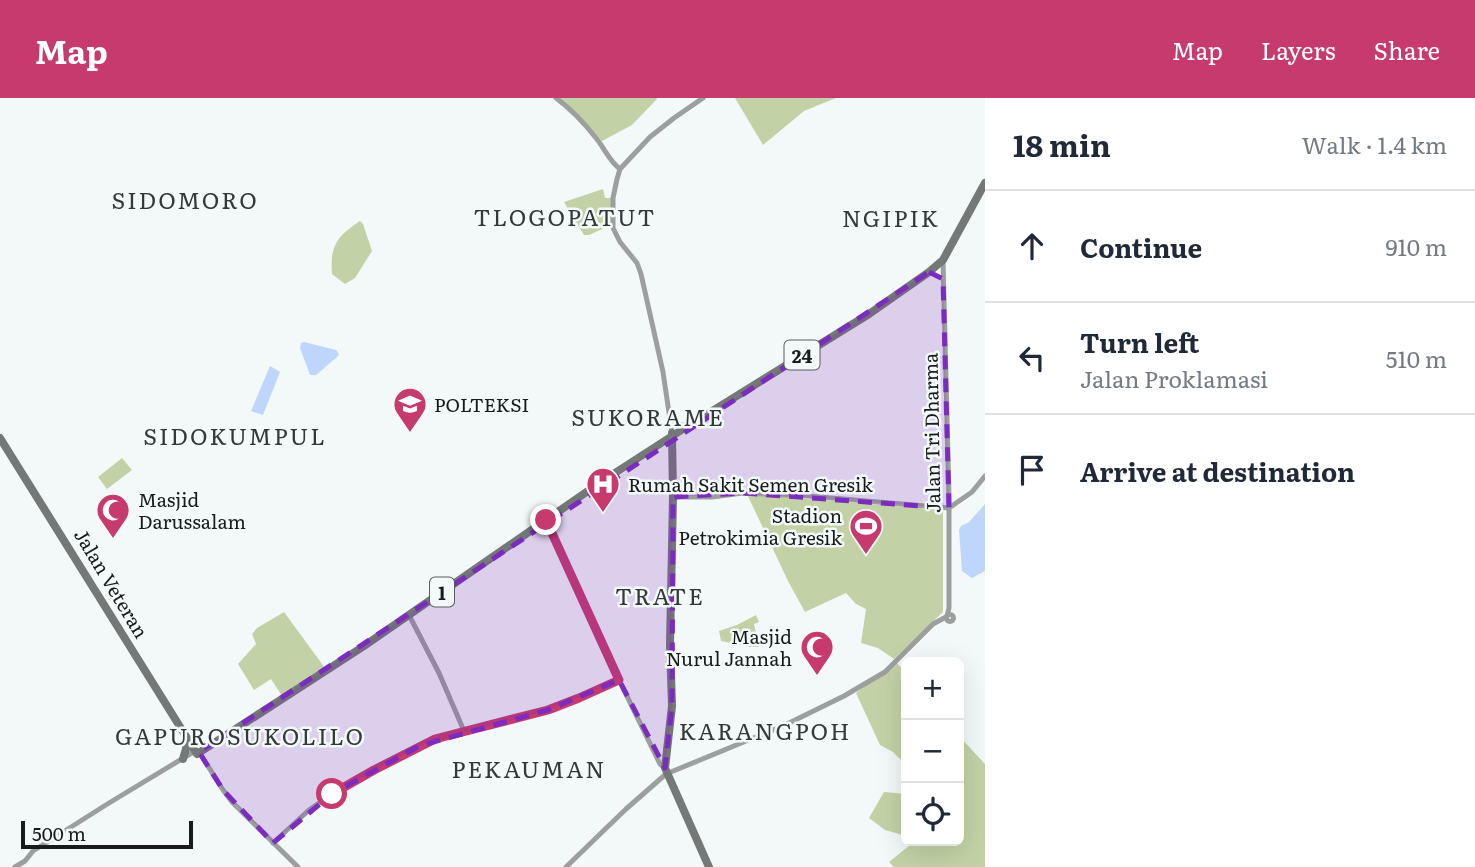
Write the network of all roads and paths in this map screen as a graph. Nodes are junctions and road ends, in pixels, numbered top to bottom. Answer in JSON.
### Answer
{"nodes":[{"id":1,"x":556,"y":98,"type":"edge"},
{"id":2,"x":703,"y":98,"type":"edge"},
{"id":3,"x":620,"y":169,"type":"junction"},
{"id":4,"x":985,"y":181,"type":"edge"},
{"id":5,"x":942,"y":258,"type":"junction"},
{"id":6,"x":928,"y":272,"type":"junction"},
{"id":7,"x":943,"y":279,"type":"junction"},
{"id":8,"x":784,"y":364,"type":"junction"},
{"id":9,"x":671,"y":418,"type":"junction"},
{"id":10,"x":684,"y":425,"type":"junction"},
{"id":11,"x":0,"y":432,"type":"edge"},
{"id":12,"x":672,"y":434,"type":"junction"},
{"id":13,"x":0,"y":438,"type":"edge"},
{"id":14,"x":611,"y":474,"type":"junction"},
{"id":15,"x":985,"y":476,"type":"edge"},
{"id":16,"x":673,"y":497,"type":"junction"},
{"id":17,"x":949,"y":508,"type":"junction"},
{"id":18,"x":546,"y":520,"type":"junction"},
{"id":19,"x":419,"y":606,"type":"junction"},
{"id":20,"x":110,"y":613,"type":"junction"},
{"id":21,"x":409,"y":615,"type":"junction"},
{"id":22,"x":619,"y":680,"type":"junction"},
{"id":23,"x":464,"y":731,"type":"junction"},
{"id":24,"x":186,"y":738,"type":"junction"},
{"id":25,"x":198,"y":753,"type":"junction"},
{"id":26,"x":183,"y":760,"type":"junction"},
{"id":27,"x":666,"y":771,"type":"junction"},
{"id":28,"x":273,"y":843,"type":"junction"},
{"id":29,"x":15,"y":867,"type":"edge"},
{"id":30,"x":298,"y":867,"type":"edge"},
{"id":31,"x":566,"y":867,"type":"edge"},
{"id":32,"x":709,"y":867,"type":"edge"}],
"edges":[{"from":1,"to":3,"type":"main road"},
{"from":2,"to":3,"type":"main road"},
{"from":3,"to":9,"type":"main road"},
{"from":4,"to":5,"type":"highway","number":"24"},
{"from":5,"to":6,"type":"highway","number":"24"},
{"from":5,"to":7,"type":"main road","name":"Jalan Tri Dharma"},
{"from":6,"to":7,"type":"main road"},
{"from":6,"to":8,"type":"highway","number":"24"},
{"from":7,"to":17,"type":"main road","name":"Jalan Tri Dharma"},
{"from":8,"to":10,"type":"highway","number":"24"},
{"from":8,"to":12,"type":"highway","number":"24"},
{"from":9,"to":10,"type":"main road"},
{"from":9,"to":12,"type":"main road"},
{"from":10,"to":12,"type":"highway","number":"24"},
{"from":11,"to":20,"type":"highway","name":"Jalan Veteran"},
{"from":12,"to":14,"type":"highway","number":"1"},
{"from":12,"to":16,"type":"highway"},
{"from":13,"to":20,"type":"highway","name":"Jalan Veteran"},
{"from":14,"to":18,"type":"highway","number":"1"},
{"from":14,"to":19,"type":"highway","number":"1"},
{"from":15,"to":17,"type":"main road"},
{"from":16,"to":17,"type":"main road"},
{"from":16,"to":27,"type":"highway"},
{"from":17,"to":27,"type":"main road","name":"Jalan Tri Dharma"},
{"from":18,"to":19,"type":"highway","number":"1"},
{"from":18,"to":22,"type":"main road"},
{"from":19,"to":21,"type":"highway","number":"1"},
{"from":19,"to":25,"type":"highway","number":"1"},
{"from":20,"to":24,"type":"highway","name":"Jalan Veteran"},
{"from":20,"to":25,"type":"highway","name":"Jalan Veteran"},
{"from":21,"to":23,"type":"main road"},
{"from":21,"to":25,"type":"highway","number":"1"},
{"from":22,"to":23,"type":"main road"},
{"from":22,"to":27,"type":"main road"},
{"from":23,"to":28,"type":"main road"},
{"from":24,"to":25,"type":"highway","name":"Jalan Veteran"},
{"from":24,"to":26,"type":"highway"},
{"from":25,"to":26,"type":"main road"},
{"from":25,"to":28,"type":"main road"},
{"from":26,"to":29,"type":"main road"},
{"from":27,"to":31,"type":"main road"},
{"from":27,"to":32,"type":"highway"},
{"from":28,"to":30,"type":"main road"}]}
